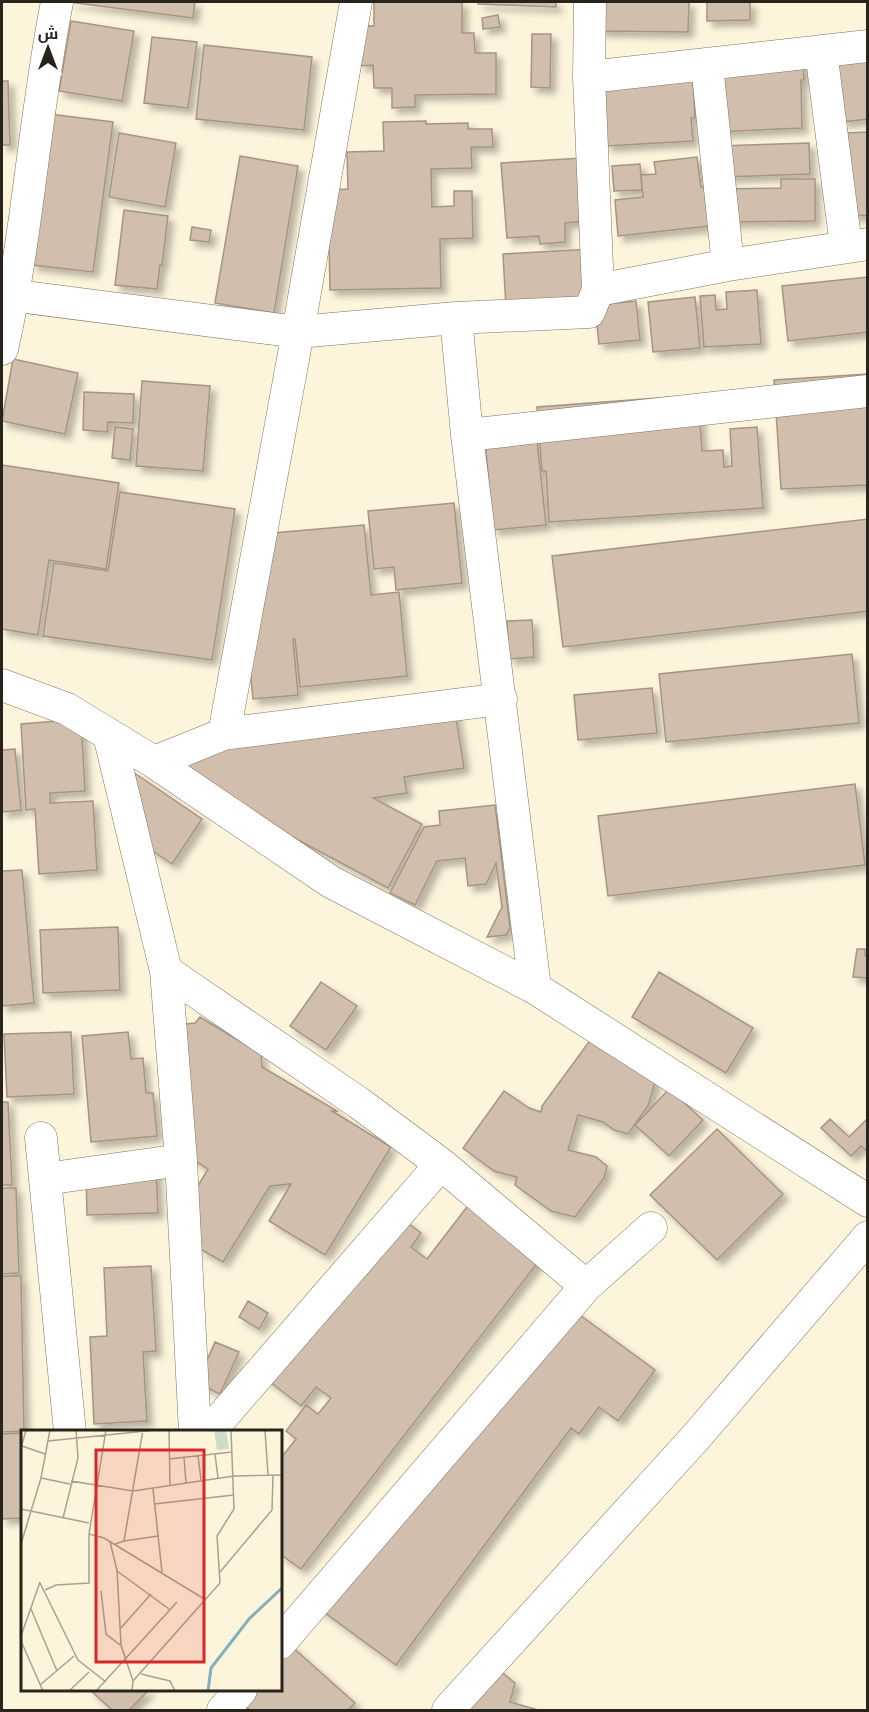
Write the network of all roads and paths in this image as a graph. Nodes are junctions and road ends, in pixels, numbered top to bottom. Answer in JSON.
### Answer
{"nodes":[{"id":1,"x":57,"y":2,"type":"edge"},
{"id":2,"x":356,"y":2,"type":"edge"},
{"id":3,"x":590,"y":2,"type":"edge"},
{"id":4,"x":867,"y":46,"type":"edge"},
{"id":5,"x":821,"y":51,"type":"junction"},
{"id":6,"x":707,"y":65,"type":"junction"},
{"id":7,"x":589,"y":77,"type":"junction"},
{"id":8,"x":857,"y":245,"type":"edge"},
{"id":9,"x":728,"y":265,"type":"junction"},
{"id":10,"x":598,"y":290,"type":"junction"},
{"id":11,"x":8,"y":295,"type":"edge"},
{"id":12,"x":456,"y":318,"type":"junction"},
{"id":13,"x":298,"y":332,"type":"junction"},
{"id":14,"x":2,"y":349,"type":"edge"},
{"id":15,"x":867,"y":391,"type":"edge"},
{"id":16,"x":467,"y":435,"type":"junction"},
{"id":17,"x":2,"y":685,"type":"edge"},
{"id":18,"x":501,"y":699,"type":"junction"},
{"id":19,"x":224,"y":734,"type":"junction"},
{"id":20,"x":109,"y":735,"type":"junction"},
{"id":21,"x":154,"y":762,"type":"junction"},
{"id":22,"x":166,"y":971,"type":"junction"},
{"id":23,"x":535,"y":988,"type":"junction"},
{"id":24,"x":41,"y":1138,"type":"dead end"},
{"id":25,"x":181,"y":1160,"type":"junction"},
{"id":26,"x":441,"y":1164,"type":"junction"},
{"id":27,"x":45,"y":1179,"type":"junction"},
{"id":28,"x":867,"y":1201,"type":"edge"},
{"id":29,"x":651,"y":1228,"type":"dead end"},
{"id":30,"x":867,"y":1237,"type":"edge"},
{"id":31,"x":586,"y":1286,"type":"junction"},
{"id":32,"x":70,"y":1430,"type":"edge"},
{"id":33,"x":195,"y":1430,"type":"edge"},
{"id":34,"x":210,"y":1430,"type":"edge"},
{"id":35,"x":282,"y":1641,"type":"edge"},
{"id":36,"x":448,"y":1710,"type":"edge"}],
"edges":[{"from":1,"to":11,"type":"street"},
{"from":2,"to":13,"type":"street"},
{"from":3,"to":7,"type":"street"},
{"from":4,"to":5,"type":"street"},
{"from":5,"to":6,"type":"street"},
{"from":5,"to":8,"type":"street"},
{"from":6,"to":7,"type":"street"},
{"from":6,"to":9,"type":"street"},
{"from":7,"to":10,"type":"street"},
{"from":8,"to":9,"type":"street"},
{"from":9,"to":10,"type":"street"},
{"from":10,"to":12,"type":"street"},
{"from":11,"to":13,"type":"street"},
{"from":11,"to":14,"type":"street"},
{"from":12,"to":13,"type":"street"},
{"from":12,"to":16,"type":"street"},
{"from":13,"to":19,"type":"street"},
{"from":15,"to":16,"type":"street"},
{"from":16,"to":18,"type":"street"},
{"from":17,"to":20,"type":"street"},
{"from":18,"to":19,"type":"street"},
{"from":18,"to":23,"type":"street"},
{"from":19,"to":21,"type":"street"},
{"from":20,"to":21,"type":"street"},
{"from":20,"to":22,"type":"street"},
{"from":21,"to":23,"type":"street"},
{"from":22,"to":25,"type":"street"},
{"from":22,"to":26,"type":"street"},
{"from":23,"to":28,"type":"street"},
{"from":24,"to":27,"type":"street"},
{"from":25,"to":27,"type":"street"},
{"from":25,"to":33,"type":"street"},
{"from":26,"to":31,"type":"street"},
{"from":26,"to":34,"type":"street"},
{"from":27,"to":32,"type":"street"},
{"from":29,"to":31,"type":"street"},
{"from":30,"to":36,"type":"street"},
{"from":31,"to":35,"type":"street"}]}
